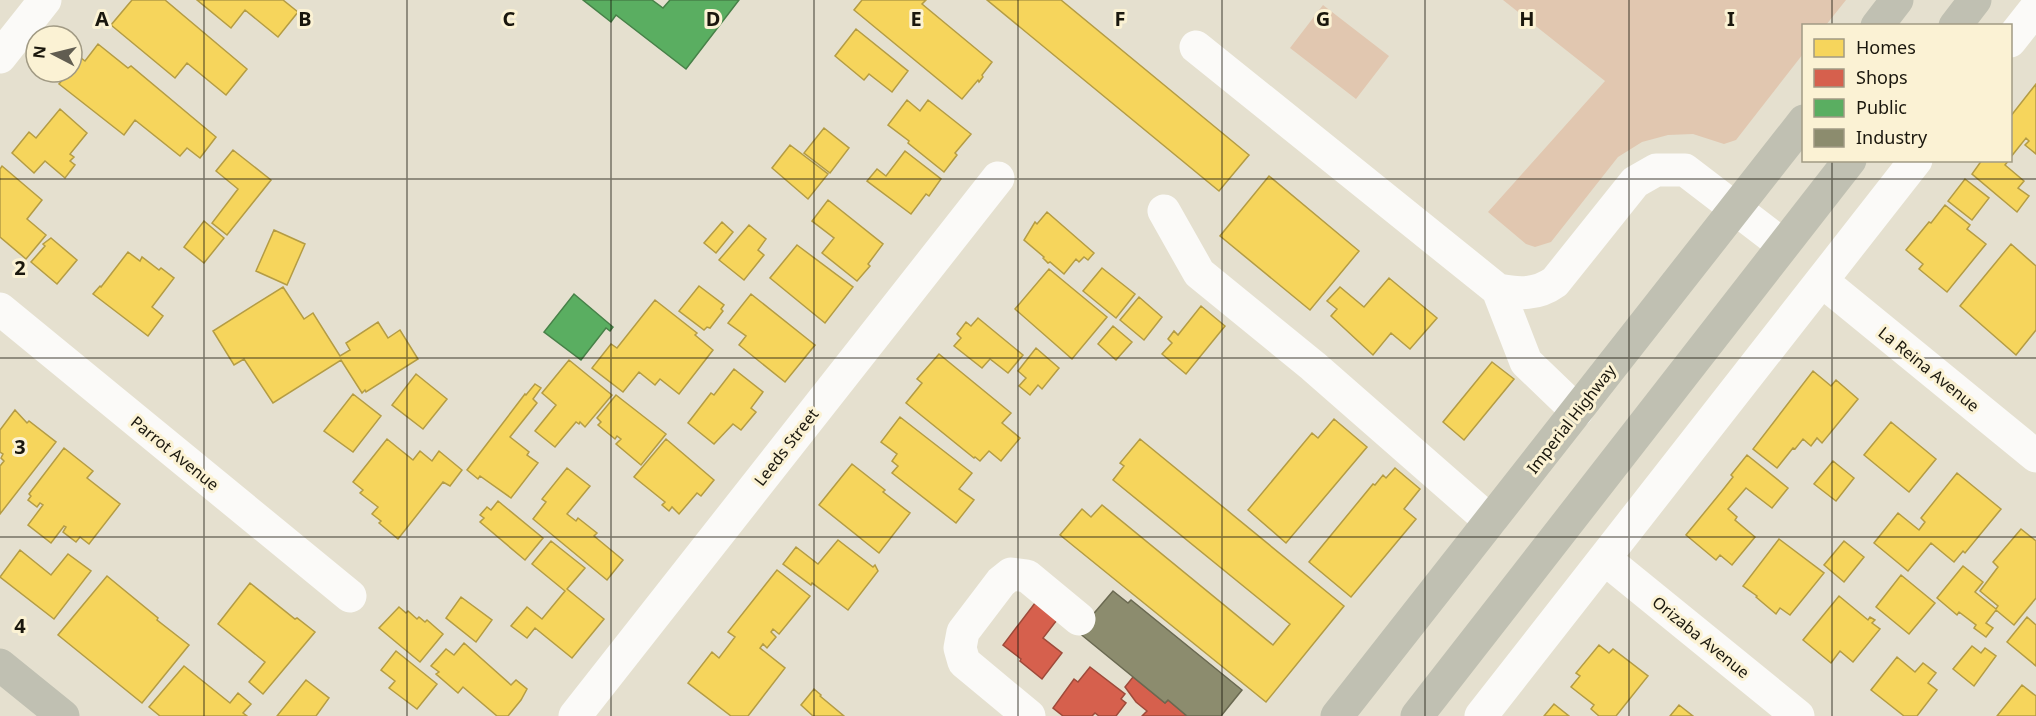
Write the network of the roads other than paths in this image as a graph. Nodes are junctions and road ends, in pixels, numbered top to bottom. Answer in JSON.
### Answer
{"nodes":[{"id":1,"x":45,"y":0,"type":"edge"},
{"id":2,"x":1897,"y":0,"type":"edge"},
{"id":3,"x":1975,"y":0,"type":"edge"},
{"id":4,"x":2036,"y":8,"type":"edge"},
{"id":5,"x":1879,"y":24,"type":"edge"},
{"id":6,"x":1957,"y":24,"type":"edge"},
{"id":7,"x":2012,"y":38,"type":"edge"},
{"id":8,"x":1196,"y":47,"type":"dead end"},
{"id":9,"x":0,"y":57,"type":"edge"},
{"id":10,"x":1802,"y":122,"type":"edge"},
{"id":11,"x":1848,"y":162,"type":"edge"},
{"id":12,"x":1914,"y":162,"type":"edge"},
{"id":13,"x":998,"y":178,"type":"dead end"},
{"id":14,"x":1736,"y":208,"type":"junction"},
{"id":15,"x":1164,"y":211,"type":"dead end"},
{"id":16,"x":1783,"y":245,"type":"junction"},
{"id":17,"x":1822,"y":281,"type":"junction"},
{"id":18,"x":1498,"y":290,"type":"junction"},
{"id":19,"x":0,"y":309,"type":"edge"},
{"id":20,"x":1577,"y":411,"type":"junction"},
{"id":21,"x":2036,"y":456,"type":"edge"},
{"id":22,"x":1490,"y":521,"type":"junction"},
{"id":23,"x":1605,"y":558,"type":"junction"},
{"id":24,"x":350,"y":596,"type":"dead end"},
{"id":25,"x":1079,"y":619,"type":"dead end"},
{"id":26,"x":0,"y":664,"type":"edge"},
{"id":27,"x":63,"y":716,"type":"edge"},
{"id":28,"x":575,"y":716,"type":"edge"},
{"id":29,"x":1029,"y":716,"type":"edge"},
{"id":30,"x":1337,"y":716,"type":"edge"},
{"id":31,"x":1417,"y":716,"type":"edge"},
{"id":32,"x":1481,"y":716,"type":"edge"},
{"id":33,"x":1797,"y":716,"type":"edge"}],
"edges":[{"from":1,"to":9,"type":"street"},
{"from":2,"to":5,"type":"main road"},
{"from":3,"to":6,"type":"main road"},
{"from":4,"to":7,"type":"street"},
{"from":8,"to":18,"type":"street"},
{"from":10,"to":14,"type":"main road","name":"Imperial Highway"},
{"from":11,"to":16,"type":"main road"},
{"from":12,"to":17,"type":"street"},
{"from":13,"to":28,"type":"street","name":"Leeds Street"},
{"from":14,"to":16,"type":"street"},
{"from":14,"to":18,"type":"street"},
{"from":14,"to":20,"type":"main road","name":"Imperial Highway"},
{"from":15,"to":22,"type":"street"},
{"from":16,"to":31,"type":"main road"},
{"from":17,"to":21,"type":"street","name":"La Reina Avenue"},
{"from":17,"to":23,"type":"street"},
{"from":18,"to":20,"type":"street"},
{"from":19,"to":24,"type":"street","name":"Parrot Avenue"},
{"from":20,"to":22,"type":"main road","name":"Imperial Highway"},
{"from":22,"to":30,"type":"main road","name":"Imperial Highway"},
{"from":23,"to":32,"type":"street"},
{"from":23,"to":33,"type":"street","name":"Orizaba Avenue"},
{"from":25,"to":29,"type":"street"},
{"from":26,"to":27,"type":"main road"}]}
